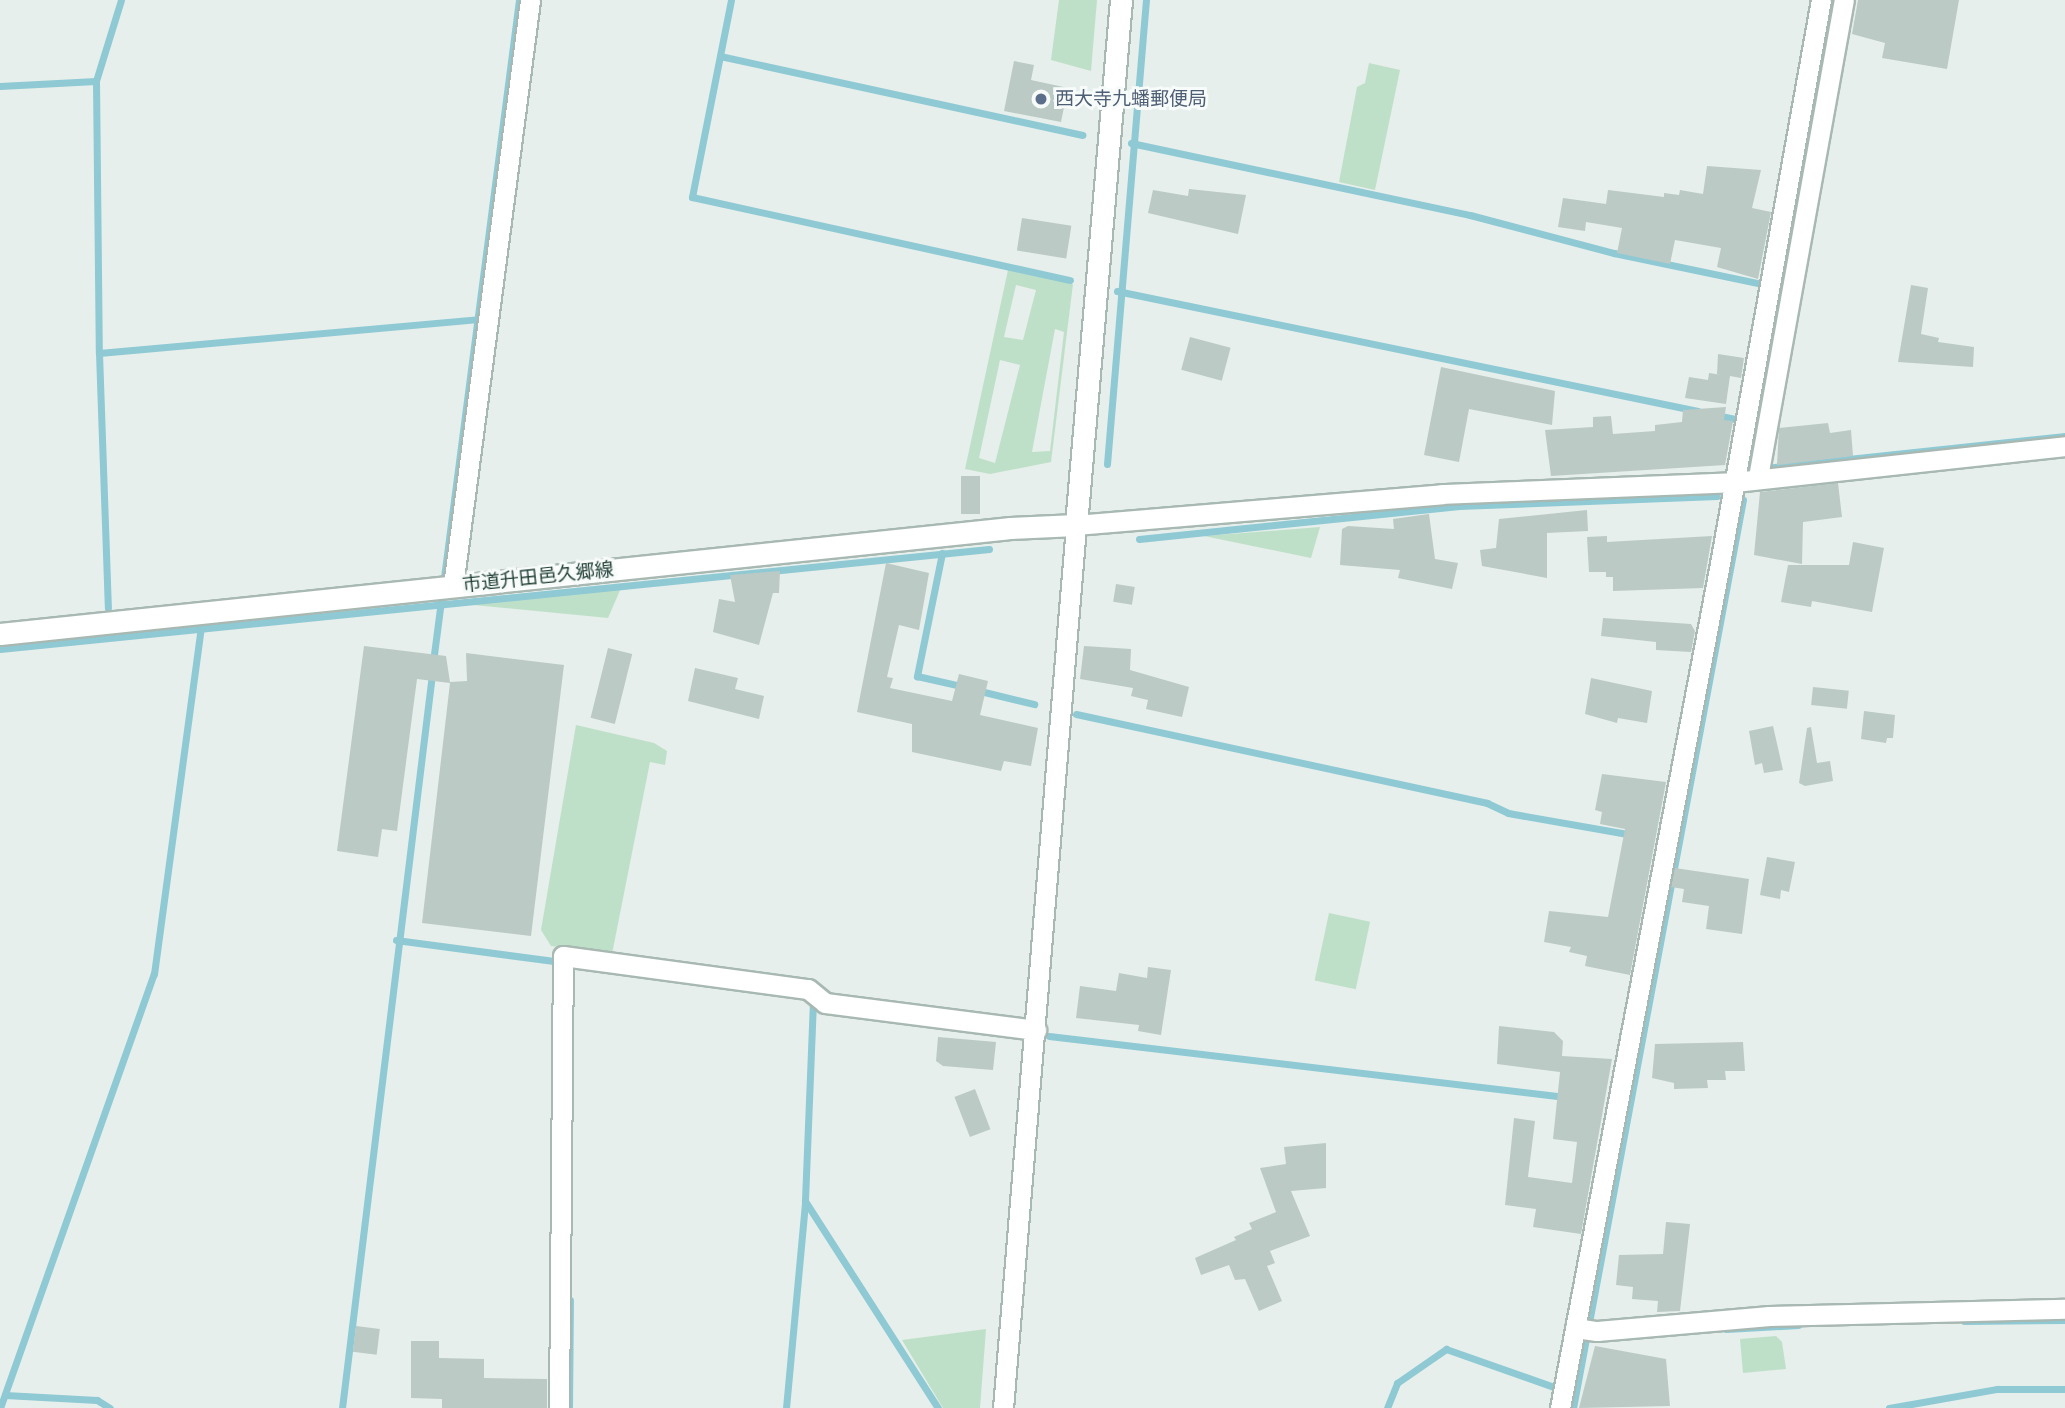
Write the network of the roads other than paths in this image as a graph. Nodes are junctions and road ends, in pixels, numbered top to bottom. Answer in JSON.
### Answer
{"nodes":[{"id":1,"x":530,"y":0,"type":"edge"},
{"id":2,"x":1121,"y":0,"type":"edge"},
{"id":3,"x":1821,"y":0,"type":"edge"},
{"id":4,"x":1844,"y":0,"type":"edge"},
{"id":5,"x":2065,"y":446,"type":"edge"},
{"id":6,"x":1758,"y":477,"type":"junction"},
{"id":7,"x":1735,"y":482,"type":"junction"},
{"id":8,"x":1076,"y":525,"type":"junction"},
{"id":9,"x":445,"y":587,"type":"junction"},
{"id":10,"x":0,"y":634,"type":"edge"},
{"id":11,"x":1036,"y":1030,"type":"junction"},
{"id":12,"x":2065,"y":1309,"type":"edge"},
{"id":13,"x":1585,"y":1329,"type":"junction"},
{"id":14,"x":559,"y":1408,"type":"edge"},
{"id":15,"x":1003,"y":1408,"type":"edge"},
{"id":16,"x":1560,"y":1408,"type":"edge"}],
"edges":[{"from":1,"to":9,"type":"street"},
{"from":2,"to":8,"type":"street"},
{"from":3,"to":7,"type":"street"},
{"from":4,"to":6,"type":"street"},
{"from":5,"to":6,"type":"street"},
{"from":6,"to":7,"type":"street"},
{"from":7,"to":8,"type":"street"},
{"from":7,"to":13,"type":"street"},
{"from":8,"to":9,"type":"street","name":"市道升田邑久郷線"},
{"from":8,"to":11,"type":"street"},
{"from":9,"to":10,"type":"street","name":"市道升田邑久郷線"},
{"from":11,"to":14,"type":"street"},
{"from":11,"to":15,"type":"street"},
{"from":12,"to":13,"type":"street"},
{"from":13,"to":16,"type":"street"}]}
